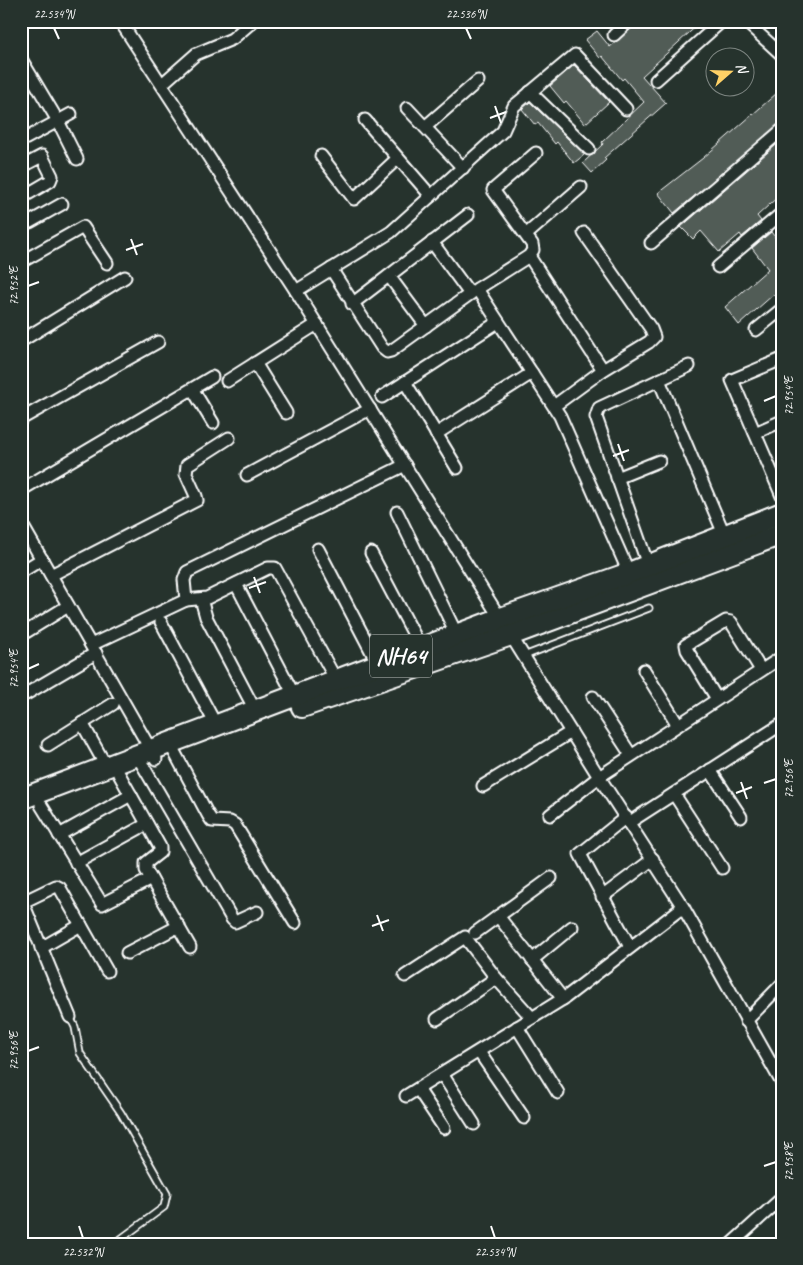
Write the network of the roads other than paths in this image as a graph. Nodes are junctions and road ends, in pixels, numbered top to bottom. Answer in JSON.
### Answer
{"nodes":[{"id":1,"x":120,"y":21,"type":"edge"},
{"id":2,"x":253,"y":21,"type":"edge"},
{"id":3,"x":629,"y":21,"type":"edge"},
{"id":4,"x":722,"y":21,"type":"edge"},
{"id":5,"x":753,"y":23,"type":"edge"},
{"id":6,"x":614,"y":35,"type":"dead end"},
{"id":7,"x":782,"y":55,"type":"edge"},
{"id":8,"x":21,"y":59,"type":"edge"},
{"id":9,"x":656,"y":80,"type":"dead end"},
{"id":10,"x":478,"y":81,"type":"dead end"},
{"id":11,"x":162,"y":84,"type":"junction"},
{"id":12,"x":530,"y":92,"type":"junction"},
{"id":13,"x":407,"y":108,"type":"dead end"},
{"id":14,"x":626,"y":108,"type":"dead end"},
{"id":15,"x":71,"y":114,"type":"dead end"},
{"id":16,"x":365,"y":120,"type":"dead end"},
{"id":17,"x":58,"y":121,"type":"junction"},
{"id":18,"x":425,"y":127,"type":"junction"},
{"id":19,"x":782,"y":130,"type":"edge"},
{"id":20,"x":21,"y":141,"type":"edge"},
{"id":21,"x":589,"y":149,"type":"dead end"},
{"id":22,"x":536,"y":153,"type":"dead end"},
{"id":23,"x":321,"y":156,"type":"dead end"},
{"id":24,"x":398,"y":158,"type":"junction"},
{"id":25,"x":77,"y":159,"type":"dead end"},
{"id":26,"x":21,"y":167,"type":"edge"},
{"id":27,"x":462,"y":168,"type":"junction"},
{"id":28,"x":581,"y":187,"type":"dead end"},
{"id":29,"x":431,"y":196,"type":"junction"},
{"id":30,"x":21,"y":198,"type":"edge"},
{"id":31,"x":62,"y":204,"type":"dead end"},
{"id":32,"x":782,"y":213,"type":"edge"},
{"id":33,"x":468,"y":215,"type":"dead end"},
{"id":34,"x":21,"y":216,"type":"edge"},
{"id":35,"x":584,"y":233,"type":"dead end"},
{"id":36,"x":527,"y":234,"type":"junction"},
{"id":37,"x":432,"y":242,"type":"junction"},
{"id":38,"x":651,"y":243,"type":"dead end"},
{"id":39,"x":529,"y":256,"type":"junction"},
{"id":40,"x":21,"y":262,"type":"edge"},
{"id":41,"x":107,"y":262,"type":"dead end"},
{"id":42,"x":718,"y":267,"type":"dead end"},
{"id":43,"x":331,"y":269,"type":"junction"},
{"id":44,"x":389,"y":276,"type":"junction"},
{"id":45,"x":125,"y":277,"type":"dead end"},
{"id":46,"x":296,"y":291,"type":"junction"},
{"id":47,"x":473,"y":292,"type":"junction"},
{"id":48,"x":352,"y":304,"type":"junction"},
{"id":49,"x":782,"y":309,"type":"edge"},
{"id":50,"x":498,"y":322,"type":"junction"},
{"id":51,"x":316,"y":324,"type":"junction"},
{"id":52,"x":426,"y":326,"type":"junction"},
{"id":53,"x":756,"y":330,"type":"dead end"},
{"id":54,"x":21,"y":341,"type":"edge"},
{"id":55,"x":158,"y":342,"type":"dead end"},
{"id":56,"x":782,"y":359,"type":"edge"},
{"id":57,"x":254,"y":363,"type":"junction"},
{"id":58,"x":688,"y":366,"type":"dead end"},
{"id":59,"x":602,"y":370,"type":"junction"},
{"id":60,"x":532,"y":373,"type":"junction"},
{"id":61,"x":212,"y":377,"type":"dead end"},
{"id":62,"x":659,"y":380,"type":"junction"},
{"id":63,"x":227,"y":381,"type":"dead end"},
{"id":64,"x":405,"y":382,"type":"junction"},
{"id":65,"x":193,"y":390,"type":"junction"},
{"id":66,"x":382,"y":397,"type":"dead end"},
{"id":67,"x":554,"y":406,"type":"junction"},
{"id":68,"x":370,"y":410,"type":"junction"},
{"id":69,"x":286,"y":413,"type":"dead end"},
{"id":70,"x":21,"y":419,"type":"edge"},
{"id":71,"x":782,"y":421,"type":"edge"},
{"id":72,"x":213,"y":423,"type":"dead end"},
{"id":73,"x":755,"y":433,"type":"junction"},
{"id":74,"x":436,"y":434,"type":"junction"},
{"id":75,"x":230,"y":438,"type":"dead end"},
{"id":76,"x":659,"y":461,"type":"dead end"},
{"id":77,"x":405,"y":465,"type":"junction"},
{"id":78,"x":457,"y":468,"type":"dead end"},
{"id":79,"x":247,"y":475,"type":"dead end"},
{"id":80,"x":617,"y":478,"type":"junction"},
{"id":81,"x":21,"y":490,"type":"edge"},
{"id":82,"x":782,"y":496,"type":"edge"},
{"id":83,"x":398,"y":512,"type":"dead end"},
{"id":84,"x":782,"y":513,"type":"edge"},
{"id":85,"x":21,"y":523,"type":"edge"},
{"id":86,"x":724,"y":534,"type":"junction"},
{"id":87,"x":782,"y":534,"type":"edge"},
{"id":88,"x":318,"y":549,"type":"dead end"},
{"id":89,"x":371,"y":553,"type":"dead end"},
{"id":90,"x":42,"y":559,"type":"junction"},
{"id":91,"x":648,"y":565,"type":"junction"},
{"id":92,"x":21,"y":572,"type":"edge"},
{"id":93,"x":629,"y":573,"type":"junction"},
{"id":94,"x":51,"y":575,"type":"junction"},
{"id":95,"x":236,"y":584,"type":"junction"},
{"id":96,"x":201,"y":599,"type":"junction"},
{"id":97,"x":186,"y":600,"type":"junction"},
{"id":98,"x":68,"y":606,"type":"junction"},
{"id":99,"x":648,"y":608,"type":"dead end"},
{"id":100,"x":161,"y":622,"type":"dead end"},
{"id":101,"x":506,"y":627,"type":"junction"},
{"id":102,"x":21,"y":635,"type":"edge"},
{"id":103,"x":457,"y":635,"type":"junction"},
{"id":104,"x":421,"y":648,"type":"junction"},
{"id":105,"x":93,"y":649,"type":"junction"},
{"id":106,"x":524,"y":656,"type":"junction"},
{"id":107,"x":782,"y":656,"type":"edge"},
{"id":108,"x":378,"y":664,"type":"junction"},
{"id":109,"x":644,"y":670,"type":"dead end"},
{"id":110,"x":761,"y":670,"type":"junction"},
{"id":111,"x":336,"y":680,"type":"junction"},
{"id":112,"x":26,"y":694,"type":"dead end"},
{"id":113,"x":294,"y":696,"type":"junction"},
{"id":114,"x":593,"y":697,"type":"dead end"},
{"id":115,"x":717,"y":699,"type":"junction"},
{"id":116,"x":113,"y":704,"type":"dead end"},
{"id":117,"x":254,"y":710,"type":"junction"},
{"id":118,"x":82,"y":723,"type":"junction"},
{"id":119,"x":782,"y":724,"type":"edge"},
{"id":120,"x":216,"y":725,"type":"junction"},
{"id":121,"x":678,"y":725,"type":"junction"},
{"id":122,"x":571,"y":732,"type":"junction"},
{"id":123,"x":48,"y":745,"type":"dead end"},
{"id":124,"x":159,"y":753,"type":"junction"},
{"id":125,"x":631,"y":755,"type":"junction"},
{"id":126,"x":113,"y":770,"type":"junction"},
{"id":127,"x":710,"y":770,"type":"junction"},
{"id":128,"x":599,"y":777,"type":"junction"},
{"id":129,"x":483,"y":786,"type":"dead end"},
{"id":130,"x":674,"y":794,"type":"junction"},
{"id":131,"x":131,"y":795,"type":"junction"},
{"id":132,"x":21,"y":799,"type":"edge"},
{"id":133,"x":41,"y":804,"type":"junction"},
{"id":134,"x":21,"y":812,"type":"edge"},
{"id":135,"x":550,"y":814,"type":"dead end"},
{"id":136,"x":741,"y":817,"type":"dead end"},
{"id":137,"x":628,"y":820,"type":"junction"},
{"id":138,"x":147,"y":824,"type":"junction"},
{"id":139,"x":59,"y":835,"type":"junction"},
{"id":140,"x":653,"y":859,"type":"junction"},
{"id":141,"x":76,"y":863,"type":"junction"},
{"id":142,"x":722,"y":868,"type":"dead end"},
{"id":143,"x":551,"y":878,"type":"dead end"},
{"id":144,"x":151,"y":879,"type":"junction"},
{"id":145,"x":602,"y":897,"type":"junction"},
{"id":146,"x":22,"y":900,"type":"edge"},
{"id":147,"x":683,"y":907,"type":"junction"},
{"id":148,"x":258,"y":912,"type":"dead end"},
{"id":149,"x":498,"y":916,"type":"junction"},
{"id":150,"x":294,"y":923,"type":"dead end"},
{"id":151,"x":81,"y":925,"type":"junction"},
{"id":152,"x":179,"y":926,"type":"junction"},
{"id":153,"x":572,"y":927,"type":"dead end"},
{"id":154,"x":475,"y":933,"type":"dead end"},
{"id":155,"x":190,"y":947,"type":"dead end"},
{"id":156,"x":630,"y":947,"type":"junction"},
{"id":157,"x":41,"y":948,"type":"junction"},
{"id":158,"x":127,"y":953,"type":"dead end"},
{"id":159,"x":532,"y":960,"type":"junction"},
{"id":160,"x":107,"y":970,"type":"dead end"},
{"id":161,"x":405,"y":976,"type":"dead end"},
{"id":162,"x":496,"y":978,"type":"junction"},
{"id":163,"x":782,"y":984,"type":"edge"},
{"id":164,"x":563,"y":999,"type":"junction"},
{"id":165,"x":70,"y":1017,"type":"joint"},
{"id":166,"x":532,"y":1018,"type":"junction"},
{"id":167,"x":437,"y":1019,"type":"dead end"},
{"id":168,"x":746,"y":1022,"type":"junction"},
{"id":169,"x":517,"y":1027,"type":"junction"},
{"id":170,"x":480,"y":1052,"type":"junction"},
{"id":171,"x":442,"y":1074,"type":"junction"},
{"id":172,"x":782,"y":1083,"type":"edge"},
{"id":173,"x":418,"y":1089,"type":"junction"},
{"id":174,"x":558,"y":1093,"type":"dead end"},
{"id":175,"x":406,"y":1096,"type":"dead end"},
{"id":176,"x":524,"y":1118,"type":"dead end"},
{"id":177,"x":474,"y":1124,"type":"dead end"},
{"id":178,"x":444,"y":1128,"type":"dead end"},
{"id":179,"x":782,"y":1198,"type":"edge"},
{"id":180,"x":114,"y":1244,"type":"edge"},
{"id":181,"x":731,"y":1244,"type":"edge"}],
"edges":[{"from":1,"to":11,"type":"street"},
{"from":2,"to":11,"type":"street"},
{"from":3,"to":6,"type":"street"},
{"from":4,"to":9,"type":"street"},
{"from":5,"to":7,"type":"street"},
{"from":8,"to":17,"type":"street"},
{"from":10,"to":18,"type":"street"},
{"from":11,"to":46,"type":"street"},
{"from":12,"to":14,"type":"street"},
{"from":12,"to":21,"type":"street"},
{"from":12,"to":27,"type":"street"},
{"from":13,"to":18,"type":"street"},
{"from":15,"to":17,"type":"street"},
{"from":16,"to":24,"type":"street"},
{"from":17,"to":20,"type":"street"},
{"from":17,"to":25,"type":"street"},
{"from":18,"to":27,"type":"street"},
{"from":19,"to":38,"type":"street"},
{"from":22,"to":36,"type":"street"},
{"from":23,"to":24,"type":"street"},
{"from":24,"to":29,"type":"street"},
{"from":26,"to":30,"type":"street"},
{"from":27,"to":29,"type":"street"},
{"from":28,"to":36,"type":"street"},
{"from":29,"to":43,"type":"street"},
{"from":31,"to":34,"type":"street"},
{"from":32,"to":42,"type":"street"},
{"from":33,"to":37,"type":"street"},
{"from":35,"to":59,"type":"street"},
{"from":36,"to":39,"type":"street"},
{"from":37,"to":44,"type":"street"},
{"from":37,"to":47,"type":"street"},
{"from":39,"to":47,"type":"street"},
{"from":39,"to":59,"type":"street"},
{"from":40,"to":41,"type":"street"},
{"from":43,"to":46,"type":"street"},
{"from":43,"to":48,"type":"street"},
{"from":44,"to":48,"type":"street"},
{"from":44,"to":52,"type":"street"},
{"from":45,"to":54,"type":"street"},
{"from":46,"to":51,"type":"street"},
{"from":47,"to":50,"type":"street"},
{"from":47,"to":52,"type":"street"},
{"from":48,"to":52,"type":"street"},
{"from":49,"to":53,"type":"street"},
{"from":50,"to":60,"type":"street"},
{"from":50,"to":64,"type":"street"},
{"from":51,"to":57,"type":"street"},
{"from":51,"to":68,"type":"street"},
{"from":55,"to":70,"type":"street"},
{"from":56,"to":73,"type":"street"},
{"from":57,"to":63,"type":"street"},
{"from":57,"to":69,"type":"street"},
{"from":58,"to":62,"type":"street"},
{"from":59,"to":67,"type":"street"},
{"from":60,"to":67,"type":"street"},
{"from":60,"to":74,"type":"street"},
{"from":61,"to":65,"type":"street"},
{"from":62,"to":80,"type":"street"},
{"from":62,"to":86,"type":"street"},
{"from":64,"to":66,"type":"street"},
{"from":64,"to":74,"type":"street"},
{"from":65,"to":72,"type":"street"},
{"from":65,"to":81,"type":"street"},
{"from":67,"to":93,"type":"street"},
{"from":68,"to":77,"type":"street"},
{"from":68,"to":79,"type":"street"},
{"from":71,"to":73,"type":"street"},
{"from":73,"to":82,"type":"street"},
{"from":74,"to":78,"type":"street"},
{"from":75,"to":94,"type":"street"},
{"from":76,"to":80,"type":"street"},
{"from":77,"to":97,"type":"street"},
{"from":77,"to":101,"type":"street"},
{"from":80,"to":91,"type":"street"},
{"from":83,"to":103,"type":"street"},
{"from":84,"to":86,"type":"highway","number":"NH64"},
{"from":85,"to":90,"type":"street"},
{"from":86,"to":91,"type":"highway","number":"NH64"},
{"from":87,"to":101,"type":"highway","number":"NH64"},
{"from":88,"to":108,"type":"street"},
{"from":89,"to":104,"type":"street"},
{"from":90,"to":92,"type":"street"},
{"from":90,"to":94,"type":"street"},
{"from":91,"to":93,"type":"highway","number":"NH64"},
{"from":93,"to":101,"type":"highway","number":"NH64"},
{"from":94,"to":98,"type":"street"},
{"from":95,"to":96,"type":"street"},
{"from":95,"to":111,"type":"street"},
{"from":95,"to":113,"type":"street"},
{"from":96,"to":97,"type":"street"},
{"from":96,"to":117,"type":"street"},
{"from":97,"to":105,"type":"street"},
{"from":98,"to":102,"type":"street"},
{"from":98,"to":105,"type":"street"},
{"from":99,"to":106,"type":"lane"},
{"from":100,"to":120,"type":"street"},
{"from":101,"to":103,"type":"highway","number":"NH64"},
{"from":101,"to":106,"type":"street"},
{"from":101,"to":124,"type":"highway","number":"NH64"},
{"from":103,"to":104,"type":"highway","number":"NH64"},
{"from":104,"to":108,"type":"highway","number":"NH64"},
{"from":105,"to":112,"type":"street"},
{"from":105,"to":124,"type":"street"},
{"from":106,"to":122,"type":"street"},
{"from":107,"to":110,"type":"street"},
{"from":108,"to":111,"type":"highway","number":"NH64"},
{"from":109,"to":121,"type":"street"},
{"from":110,"to":115,"type":"street"},
{"from":110,"to":115,"type":"street"},
{"from":111,"to":113,"type":"highway","number":"NH64"},
{"from":113,"to":117,"type":"highway","number":"NH64"},
{"from":114,"to":125,"type":"street"},
{"from":115,"to":121,"type":"street"},
{"from":116,"to":118,"type":"street"},
{"from":117,"to":120,"type":"highway","number":"NH64"},
{"from":118,"to":123,"type":"street"},
{"from":118,"to":126,"type":"street"},
{"from":119,"to":127,"type":"street"},
{"from":120,"to":124,"type":"highway","number":"NH64"},
{"from":121,"to":125,"type":"street"},
{"from":122,"to":128,"type":"street"},
{"from":122,"to":129,"type":"street"},
{"from":124,"to":126,"type":"highway","number":"NH64"},
{"from":124,"to":148,"type":"street"},
{"from":124,"to":150,"type":"street"},
{"from":125,"to":128,"type":"street"},
{"from":126,"to":131,"type":"street"},
{"from":126,"to":132,"type":"highway","number":"NH64"},
{"from":126,"to":133,"type":"highway","number":"NH64"},
{"from":127,"to":130,"type":"street"},
{"from":127,"to":136,"type":"street"},
{"from":128,"to":135,"type":"street"},
{"from":128,"to":137,"type":"street"},
{"from":130,"to":137,"type":"street"},
{"from":130,"to":142,"type":"street"},
{"from":131,"to":138,"type":"street"},
{"from":131,"to":139,"type":"street"},
{"from":133,"to":134,"type":"highway","number":"NH64"},
{"from":133,"to":139,"type":"street"},
{"from":137,"to":140,"type":"street"},
{"from":137,"to":145,"type":"street"},
{"from":138,"to":141,"type":"street"},
{"from":138,"to":144,"type":"street"},
{"from":139,"to":141,"type":"street"},
{"from":140,"to":145,"type":"street"},
{"from":140,"to":147,"type":"street"},
{"from":141,"to":144,"type":"street"},
{"from":143,"to":149,"type":"street"},
{"from":144,"to":152,"type":"street"},
{"from":145,"to":156,"type":"street"},
{"from":146,"to":151,"type":"street"},
{"from":146,"to":157,"type":"street"},
{"from":147,"to":156,"type":"street"},
{"from":147,"to":168,"type":"street"},
{"from":149,"to":154,"type":"street"},
{"from":149,"to":159,"type":"street"},
{"from":151,"to":157,"type":"street"},
{"from":151,"to":160,"type":"street"},
{"from":152,"to":155,"type":"street"},
{"from":152,"to":158,"type":"street"},
{"from":153,"to":159,"type":"street"},
{"from":156,"to":164,"type":"street"},
{"from":157,"to":165,"type":"street"},
{"from":159,"to":164,"type":"street"},
{"from":161,"to":162,"type":"street"},
{"from":162,"to":166,"type":"street"},
{"from":162,"to":167,"type":"street"},
{"from":163,"to":168,"type":"street"},
{"from":164,"to":166,"type":"street"},
{"from":165,"to":180,"type":"lane"},
{"from":166,"to":169,"type":"street"},
{"from":168,"to":172,"type":"street"},
{"from":169,"to":170,"type":"street"},
{"from":169,"to":174,"type":"street"},
{"from":170,"to":171,"type":"street"},
{"from":170,"to":176,"type":"street"},
{"from":171,"to":173,"type":"street"},
{"from":171,"to":177,"type":"street"},
{"from":173,"to":175,"type":"street"},
{"from":173,"to":178,"type":"street"},
{"from":179,"to":181,"type":"street"}]}
